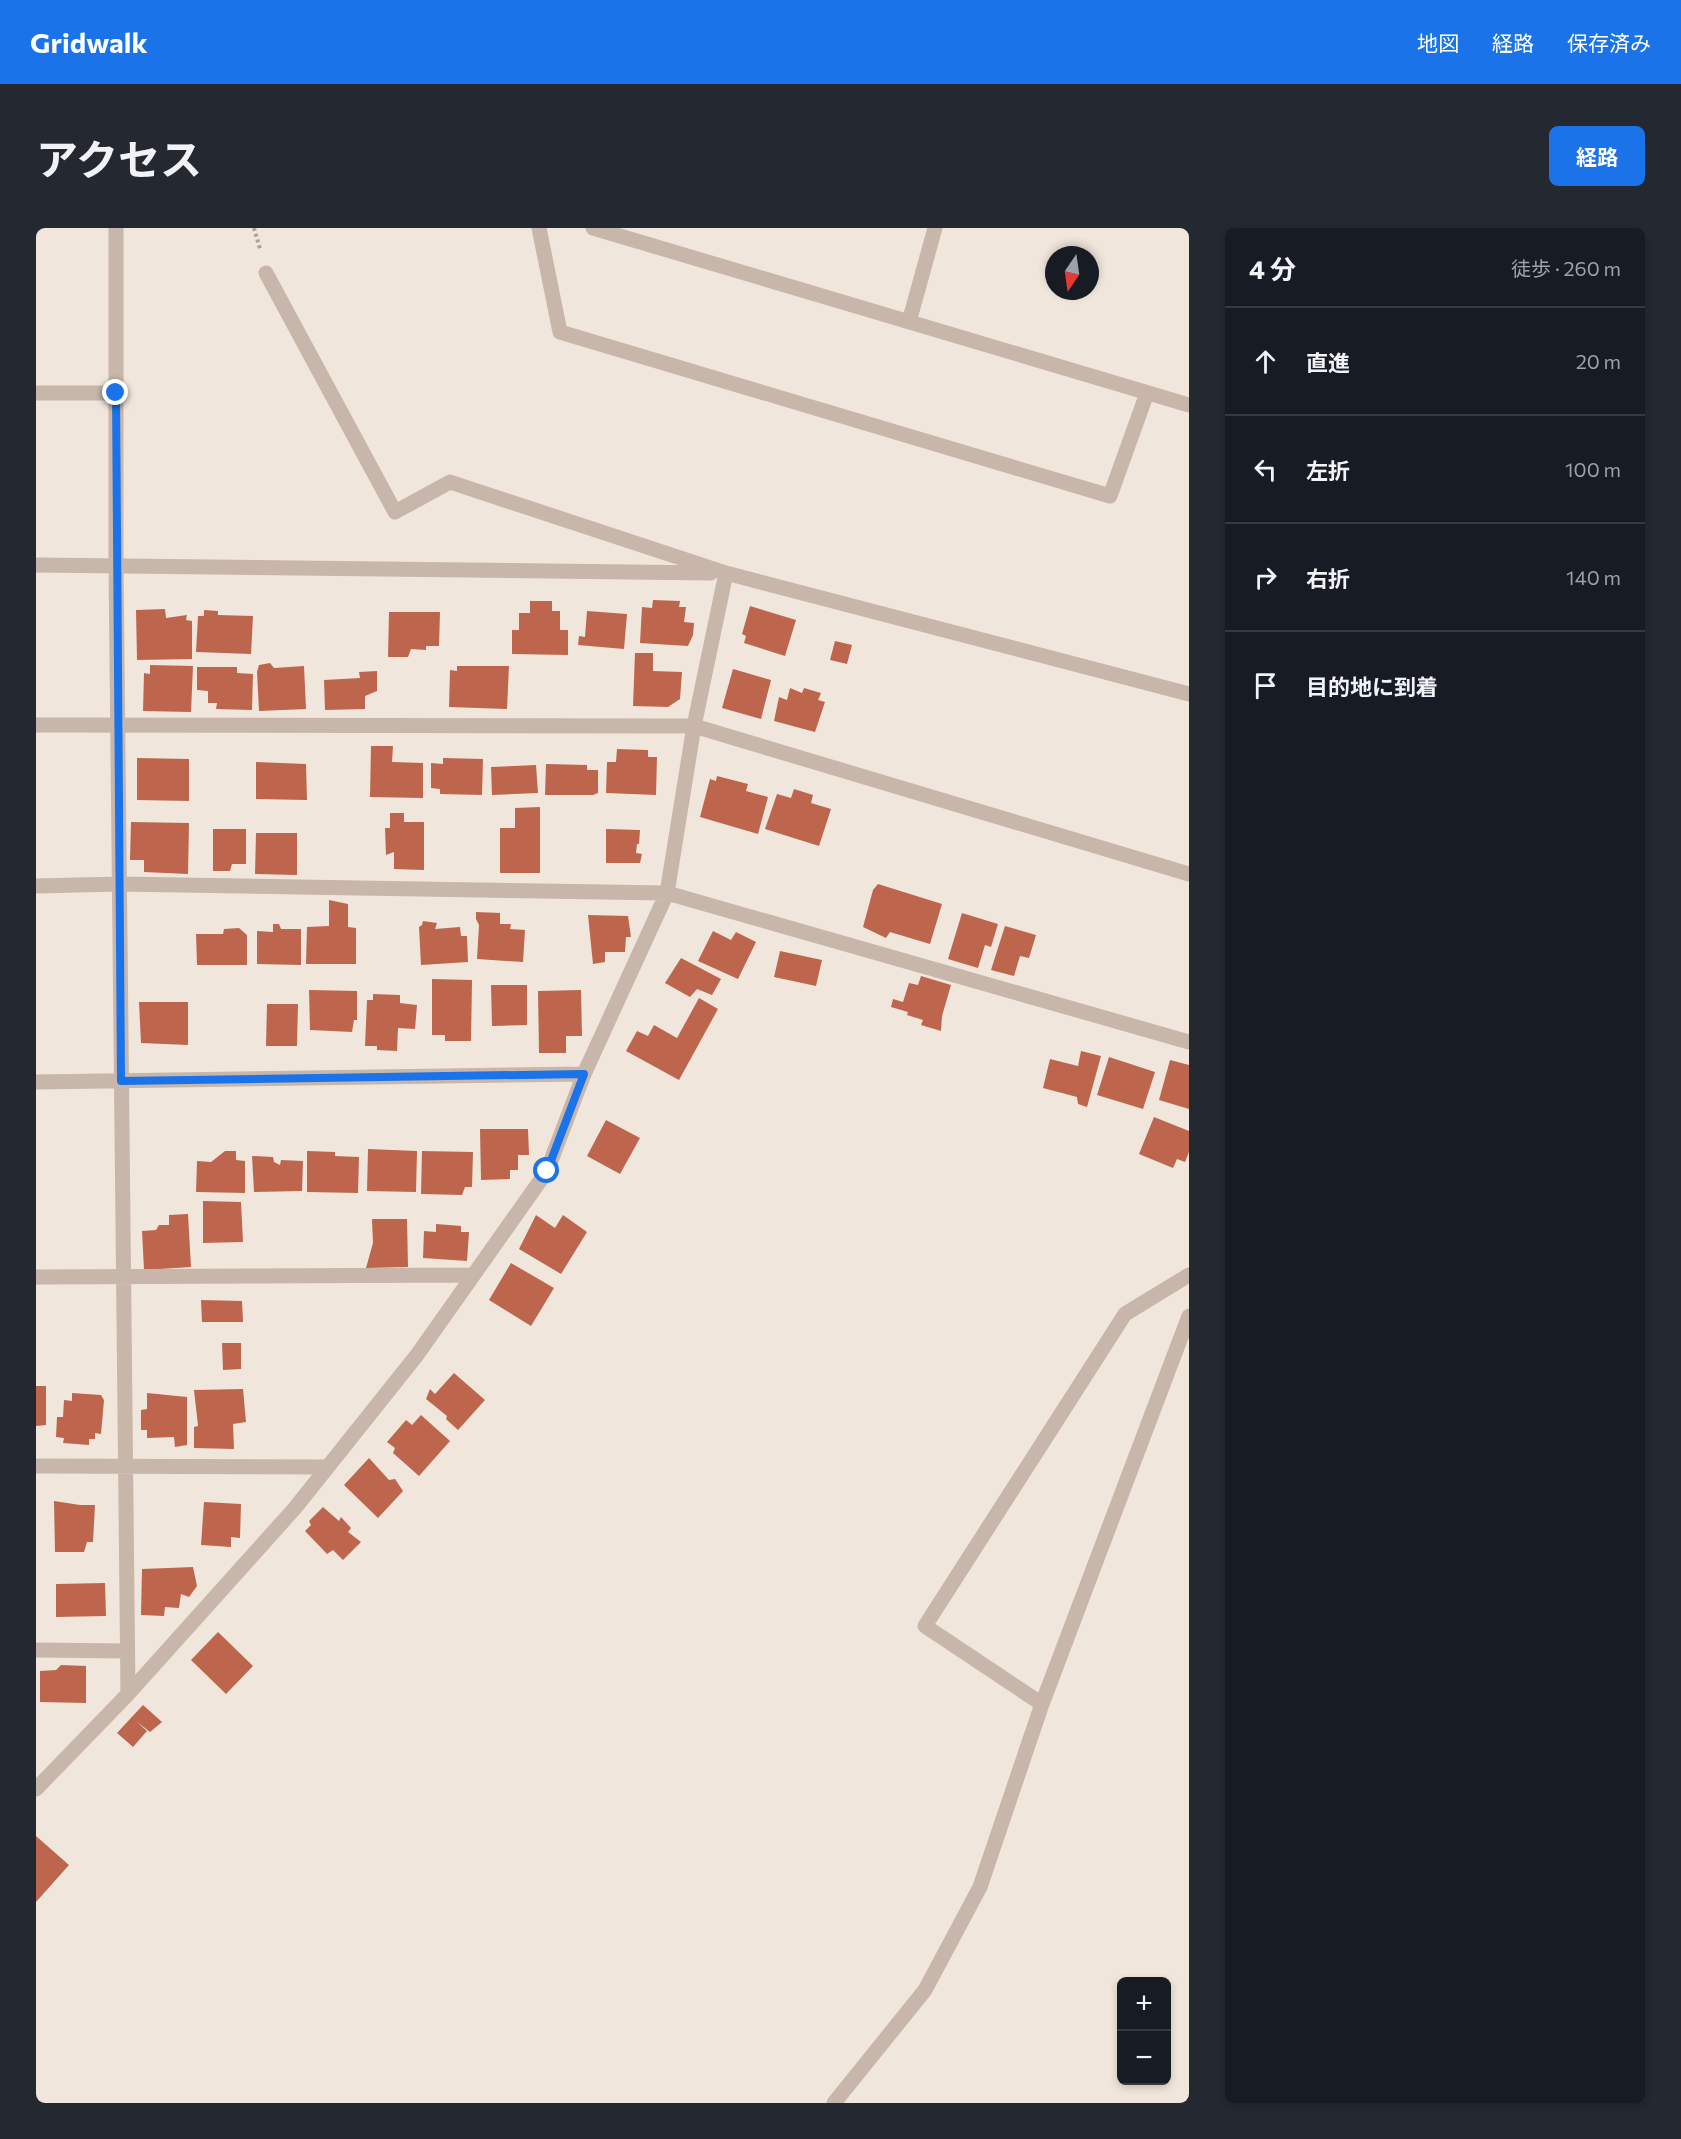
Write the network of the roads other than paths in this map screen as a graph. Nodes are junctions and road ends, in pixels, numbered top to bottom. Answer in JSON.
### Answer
{"nodes":[{"id":1,"x":116,"y":228,"type":"edge"},
{"id":2,"x":539,"y":228,"type":"edge"},
{"id":3,"x":593,"y":228,"type":"edge"},
{"id":4,"x":935,"y":228,"type":"edge"},
{"id":5,"x":266,"y":273,"type":"dead end"},
{"id":6,"x":909,"y":322,"type":"junction"},
{"id":7,"x":36,"y":393,"type":"edge"},
{"id":8,"x":116,"y":393,"type":"junction"},
{"id":9,"x":1147,"y":393,"type":"junction"},
{"id":10,"x":1189,"y":405,"type":"edge"},
{"id":11,"x":36,"y":565,"type":"edge"},
{"id":12,"x":116,"y":565,"type":"junction"},
{"id":13,"x":726,"y":573,"type":"junction"},
{"id":14,"x":1189,"y":694,"type":"edge"},
{"id":15,"x":117,"y":724,"type":"junction"},
{"id":16,"x":36,"y":725,"type":"edge"},
{"id":17,"x":694,"y":726,"type":"junction"},
{"id":18,"x":1189,"y":874,"type":"edge"},
{"id":19,"x":119,"y":884,"type":"junction"},
{"id":20,"x":36,"y":886,"type":"edge"},
{"id":21,"x":667,"y":893,"type":"junction"},
{"id":22,"x":1189,"y":1042,"type":"edge"},
{"id":23,"x":584,"y":1074,"type":"junction"},
{"id":24,"x":121,"y":1081,"type":"junction"},
{"id":25,"x":36,"y":1082,"type":"edge"},
{"id":26,"x":474,"y":1275,"type":"junction"},
{"id":27,"x":1189,"y":1275,"type":"edge"},
{"id":28,"x":36,"y":1277,"type":"edge"},
{"id":29,"x":123,"y":1277,"type":"junction"},
{"id":30,"x":1189,"y":1316,"type":"edge"},
{"id":31,"x":125,"y":1465,"type":"junction"},
{"id":32,"x":36,"y":1466,"type":"edge"},
{"id":33,"x":328,"y":1467,"type":"junction"},
{"id":34,"x":36,"y":1650,"type":"edge"},
{"id":35,"x":127,"y":1652,"type":"junction"},
{"id":36,"x":128,"y":1694,"type":"junction"},
{"id":37,"x":1042,"y":1704,"type":"junction"},
{"id":38,"x":36,"y":1789,"type":"edge"},
{"id":39,"x":834,"y":2103,"type":"edge"}],
"edges":[{"from":1,"to":8,"type":"street"},
{"from":2,"to":9,"type":"street"},
{"from":3,"to":6,"type":"street"},
{"from":4,"to":6,"type":"street"},
{"from":5,"to":13,"type":"street"},
{"from":6,"to":9,"type":"street"},
{"from":7,"to":8,"type":"street"},
{"from":8,"to":12,"type":"street"},
{"from":9,"to":10,"type":"street"},
{"from":11,"to":12,"type":"street"},
{"from":12,"to":13,"type":"street"},
{"from":12,"to":15,"type":"street"},
{"from":13,"to":14,"type":"street"},
{"from":13,"to":17,"type":"street"},
{"from":15,"to":16,"type":"street"},
{"from":15,"to":17,"type":"street"},
{"from":15,"to":19,"type":"street"},
{"from":17,"to":18,"type":"street"},
{"from":17,"to":21,"type":"street"},
{"from":19,"to":20,"type":"street"},
{"from":19,"to":21,"type":"street"},
{"from":19,"to":24,"type":"street"},
{"from":21,"to":22,"type":"street"},
{"from":21,"to":23,"type":"street"},
{"from":23,"to":24,"type":"street"},
{"from":23,"to":26,"type":"street"},
{"from":24,"to":25,"type":"street"},
{"from":24,"to":29,"type":"street"},
{"from":26,"to":29,"type":"street"},
{"from":26,"to":33,"type":"street"},
{"from":27,"to":37,"type":"street"},
{"from":28,"to":29,"type":"street"},
{"from":29,"to":31,"type":"street"},
{"from":30,"to":37,"type":"street"},
{"from":31,"to":32,"type":"street"},
{"from":31,"to":33,"type":"street"},
{"from":31,"to":35,"type":"street"},
{"from":33,"to":36,"type":"street"},
{"from":34,"to":35,"type":"street"},
{"from":35,"to":36,"type":"street"},
{"from":36,"to":38,"type":"street"},
{"from":37,"to":39,"type":"street"}]}
